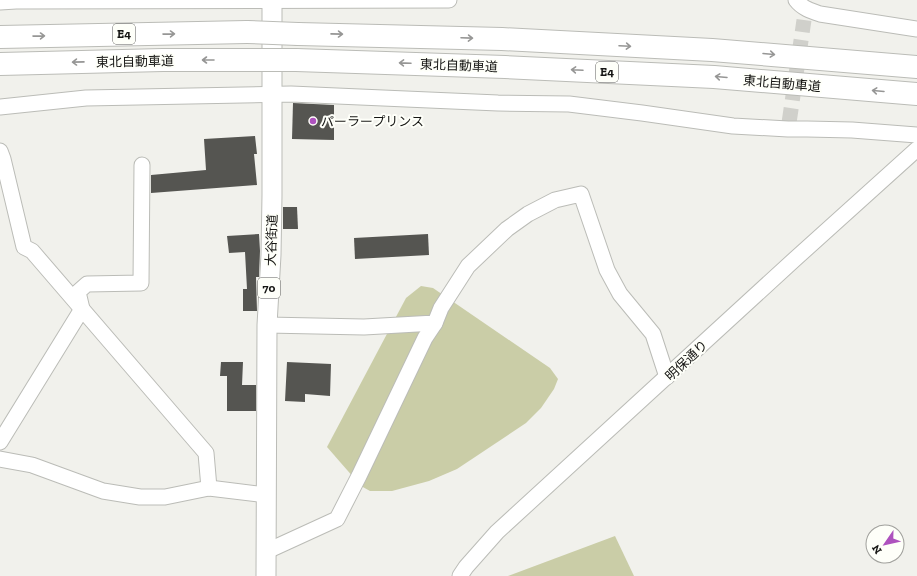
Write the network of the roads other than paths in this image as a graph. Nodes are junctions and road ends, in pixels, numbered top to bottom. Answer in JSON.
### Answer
{"nodes":[{"id":1,"x":272,"y":0,"type":"edge"},
{"id":2,"x":450,"y":0,"type":"edge"},
{"id":3,"x":0,"y":2,"type":"edge"},
{"id":4,"x":802,"y":10,"type":"edge"},
{"id":5,"x":917,"y":29,"type":"edge"},
{"id":6,"x":0,"y":37,"type":"edge"},
{"id":7,"x":0,"y":64,"type":"edge"},
{"id":8,"x":917,"y":67,"type":"edge"},
{"id":9,"x":272,"y":94,"type":"junction"},
{"id":10,"x":917,"y":94,"type":"edge"},
{"id":11,"x":0,"y":107,"type":"edge"},
{"id":12,"x":917,"y":134,"type":"edge"},
{"id":13,"x":917,"y":149,"type":"edge"},
{"id":14,"x":0,"y":151,"type":"edge"},
{"id":15,"x":142,"y":165,"type":"dead end"},
{"id":16,"x":82,"y":309,"type":"junction"},
{"id":17,"x":434,"y":323,"type":"junction"},
{"id":18,"x":268,"y":325,"type":"junction"},
{"id":19,"x":667,"y":377,"type":"junction"},
{"id":20,"x":0,"y":442,"type":"edge"},
{"id":21,"x":0,"y":459,"type":"edge"},
{"id":22,"x":209,"y":488,"type":"junction"},
{"id":23,"x":266,"y":496,"type":"junction"},
{"id":24,"x":265,"y":552,"type":"junction"},
{"id":25,"x":266,"y":576,"type":"edge"},
{"id":26,"x":460,"y":576,"type":"edge"}],
"edges":[{"from":1,"to":2,"type":"street"},
{"from":1,"to":3,"type":"street"},
{"from":1,"to":9,"type":"main road","name":"大谷街道","number":"70"},
{"from":4,"to":5,"type":"street"},
{"from":6,"to":8,"type":"highway","name":"東北自動車道","number":"E4","one_way":true,"bridge":true},
{"from":10,"to":7,"type":"highway","name":"東北自動車道","number":"E4","one_way":true,"bridge":true},
{"from":9,"to":11,"type":"street"},
{"from":9,"to":12,"type":"street"},
{"from":9,"to":18,"type":"main road","name":"大谷街道","number":"70"},
{"from":13,"to":19,"type":"street","name":"明保通り"},
{"from":14,"to":16,"type":"street"},
{"from":15,"to":16,"type":"street"},
{"from":16,"to":20,"type":"street"},
{"from":16,"to":22,"type":"street"},
{"from":17,"to":18,"type":"street"},
{"from":17,"to":19,"type":"street"},
{"from":17,"to":24,"type":"street"},
{"from":18,"to":23,"type":"main road","name":"大谷街道","number":"70"},
{"from":19,"to":26,"type":"street","name":"明保通り"},
{"from":21,"to":22,"type":"street"},
{"from":22,"to":23,"type":"street"},
{"from":23,"to":24,"type":"main road","name":"大谷街道","number":"70"},
{"from":24,"to":25,"type":"main road","name":"大谷街道","number":"70"}]}
